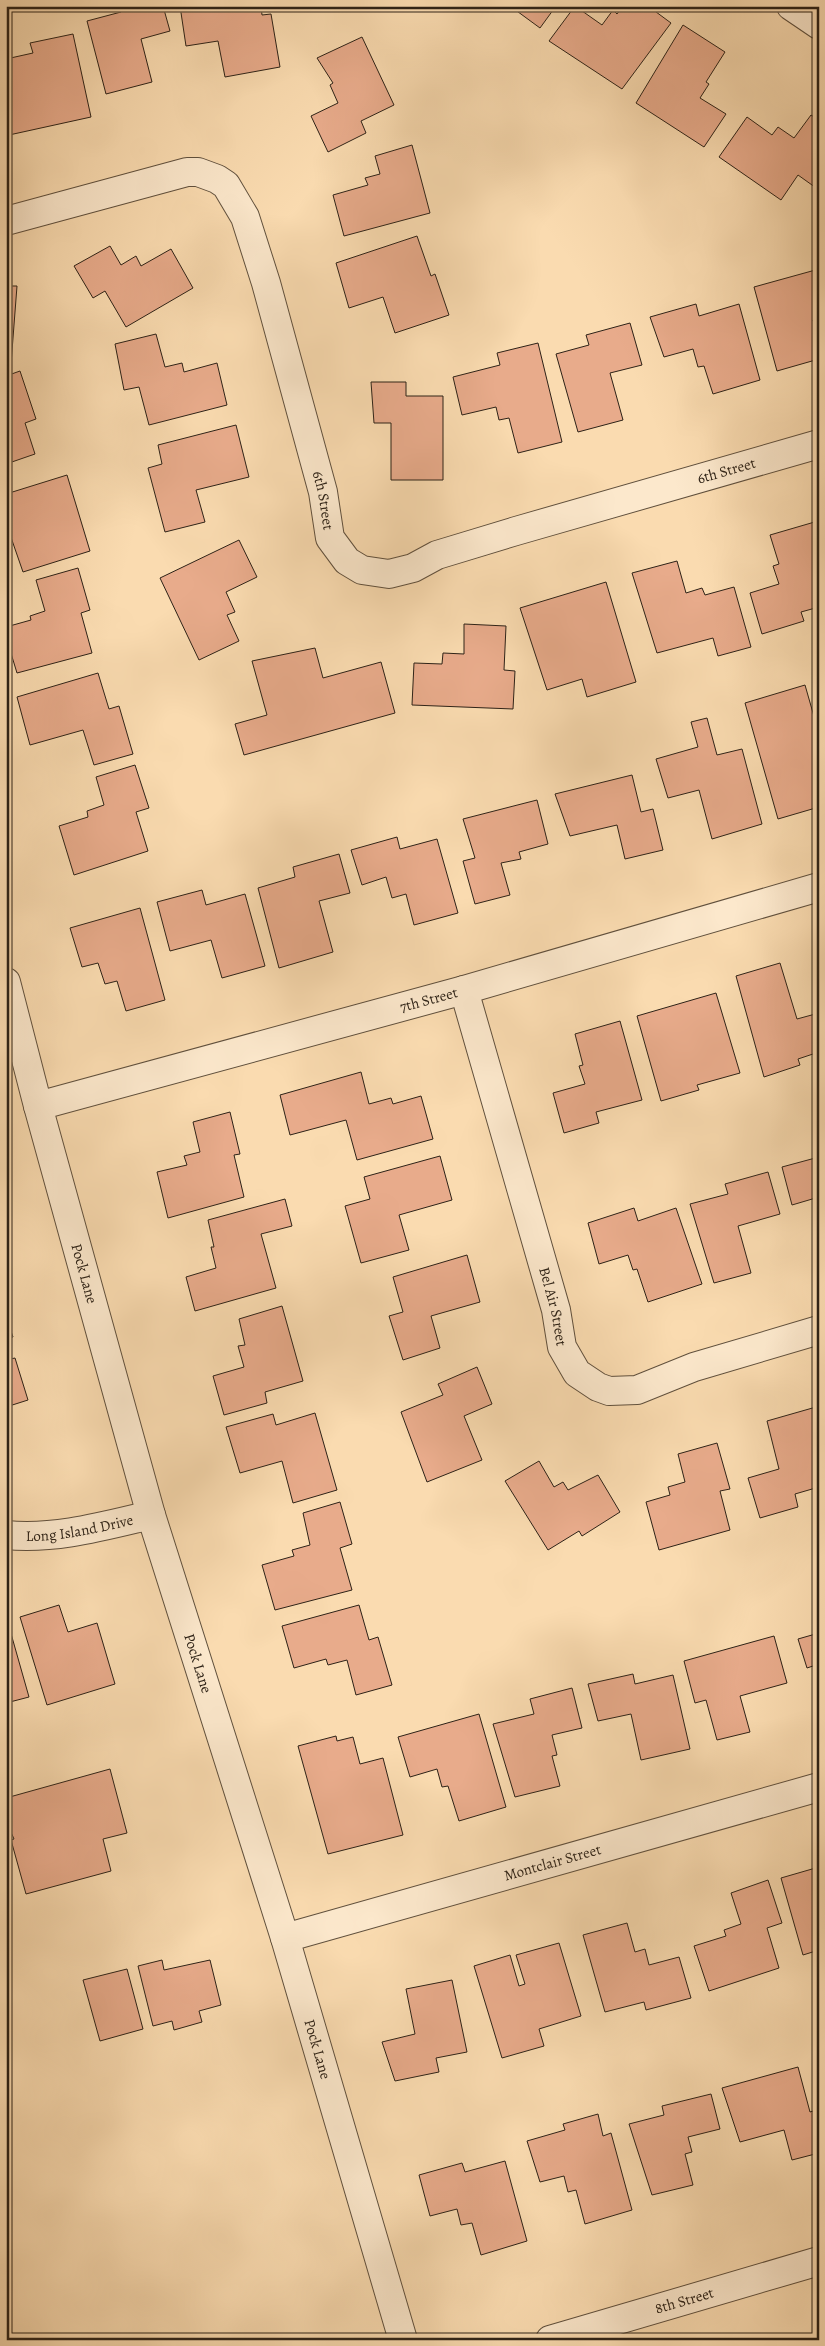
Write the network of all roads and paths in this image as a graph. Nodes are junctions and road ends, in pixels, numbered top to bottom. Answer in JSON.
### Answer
{"nodes":[{"id":1,"x":791,"y":6,"type":"edge"},
{"id":2,"x":819,"y":26,"type":"edge"},
{"id":3,"x":6,"y":221,"type":"edge"},
{"id":4,"x":819,"y":444,"type":"edge"},
{"id":5,"x":819,"y":887,"type":"edge"},
{"id":6,"x":6,"y":982,"type":"edge"},
{"id":7,"x":464,"y":990,"type":"junction"},
{"id":8,"x":38,"y":1106,"type":"junction"},
{"id":9,"x":819,"y":1330,"type":"edge"},
{"id":10,"x":151,"y":1515,"type":"junction"},
{"id":11,"x":6,"y":1535,"type":"edge"},
{"id":12,"x":819,"y":1787,"type":"edge"},
{"id":13,"x":285,"y":1938,"type":"junction"},
{"id":14,"x":819,"y":2261,"type":"edge"},
{"id":15,"x":403,"y":2340,"type":"edge"},
{"id":16,"x":550,"y":2340,"type":"edge"}],
"edges":[{"from":1,"to":2,"type":"street"},
{"from":3,"to":4,"type":"street","name":"6th Street"},
{"from":5,"to":7,"type":"street","name":"7th Street"},
{"from":6,"to":8,"type":"street","name":"Pock Lane"},
{"from":7,"to":8,"type":"street","name":"7th Street"},
{"from":7,"to":9,"type":"street","name":"Bel Air Street"},
{"from":8,"to":10,"type":"street","name":"Pock Lane"},
{"from":10,"to":11,"type":"street","name":"Long Island Drive"},
{"from":10,"to":13,"type":"street","name":"Pock Lane"},
{"from":12,"to":13,"type":"street","name":"Montclair Street"},
{"from":13,"to":15,"type":"street","name":"Pock Lane"},
{"from":14,"to":16,"type":"street","name":"8th Street"}]}
